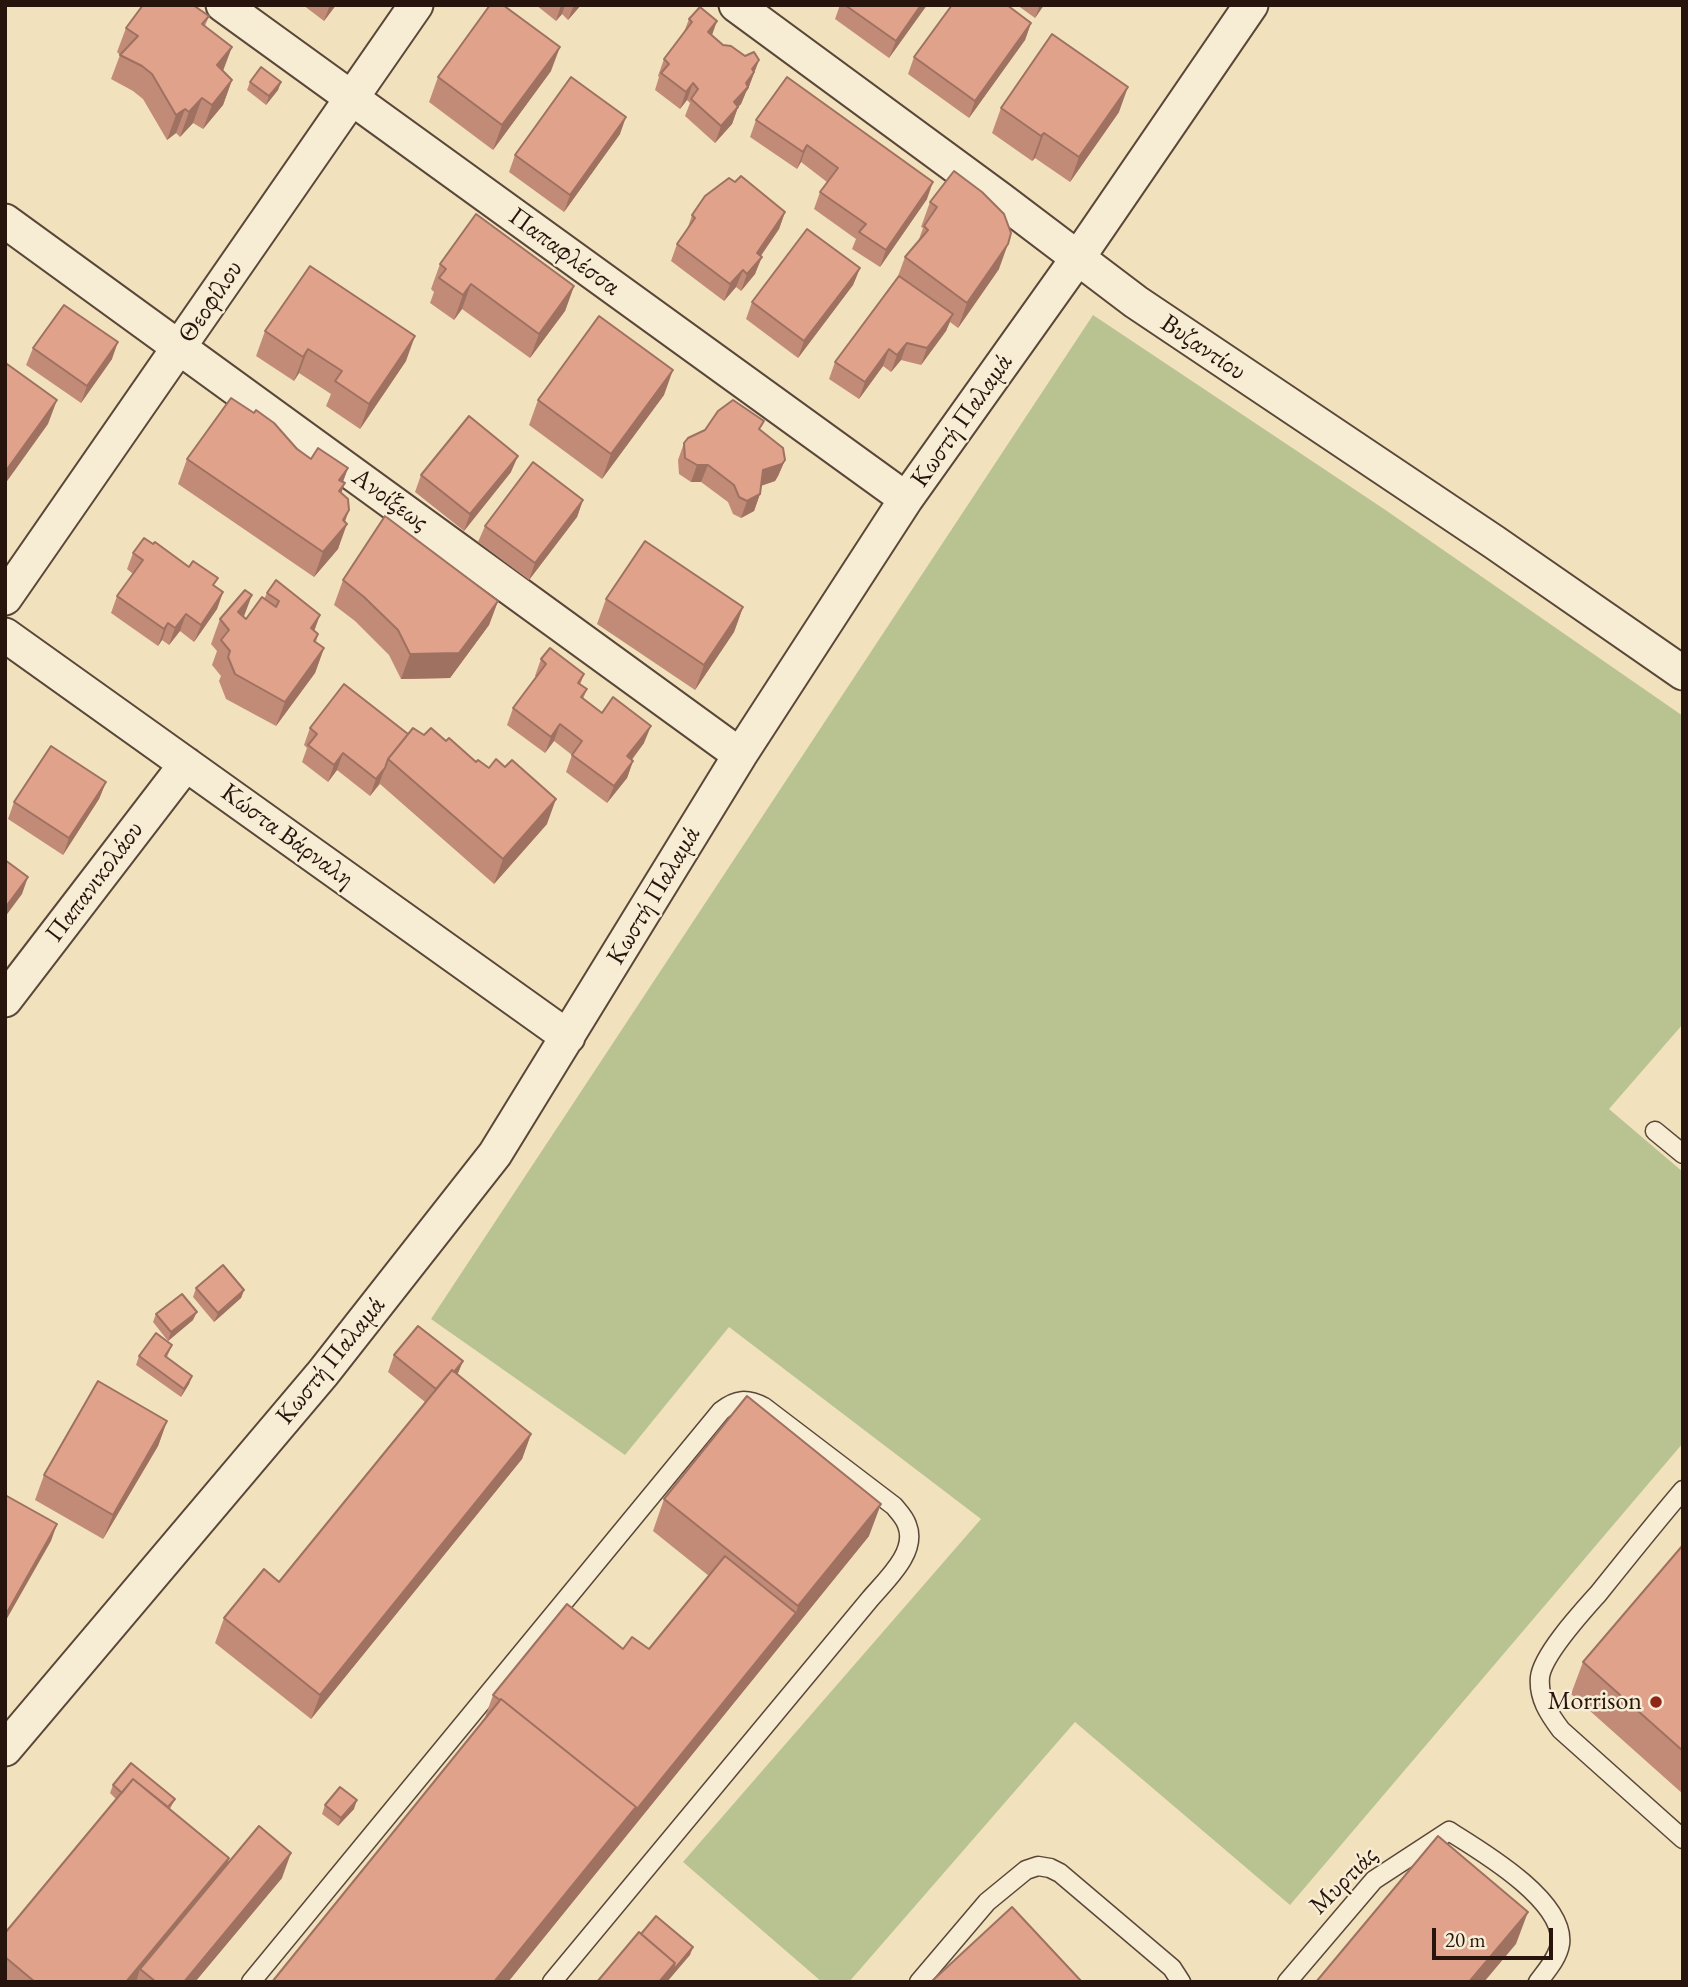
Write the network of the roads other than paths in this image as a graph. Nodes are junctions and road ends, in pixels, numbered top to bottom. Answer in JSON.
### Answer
{"nodes":[{"id":1,"x":223,"y":5,"type":"edge"},
{"id":2,"x":416,"y":5,"type":"edge"},
{"id":3,"x":736,"y":5,"type":"edge"},
{"id":4,"x":1251,"y":5,"type":"edge"},
{"id":5,"x":350,"y":98,"type":"junction"},
{"id":6,"x":5,"y":221,"type":"edge"},
{"id":7,"x":1077,"y":259,"type":"junction"},
{"id":8,"x":180,"y":348,"type":"junction"},
{"id":9,"x":906,"y":499,"type":"junction"},
{"id":10,"x":5,"y":598,"type":"edge"},
{"id":11,"x":5,"y":635,"type":"edge"},
{"id":12,"x":1683,"y":673,"type":"edge"},
{"id":13,"x":740,"y":755,"type":"junction"},
{"id":14,"x":186,"y":764,"type":"junction"},
{"id":15,"x":5,"y":1000,"type":"edge"},
{"id":16,"x":568,"y":1037,"type":"junction"},
{"id":17,"x":1655,"y":1131,"type":"dead end"},
{"id":18,"x":1683,"y":1154,"type":"edge"},
{"id":19,"x":1683,"y":1490,"type":"edge"},
{"id":20,"x":5,"y":1749,"type":"edge"},
{"id":21,"x":1683,"y":1839,"type":"edge"},
{"id":22,"x":251,"y":1982,"type":"edge"},
{"id":23,"x":552,"y":1982,"type":"edge"},
{"id":24,"x":919,"y":1982,"type":"edge"},
{"id":25,"x":1181,"y":1982,"type":"edge"},
{"id":26,"x":1287,"y":1982,"type":"edge"},
{"id":27,"x":1538,"y":1982,"type":"edge"}],
"edges":[{"from":1,"to":5,"type":"street","name":"Παπαφλέσσα"},
{"from":2,"to":5,"type":"street","name":"Θεοφίλου"},
{"from":3,"to":7,"type":"street","name":"Βυζαντίου"},
{"from":4,"to":7,"type":"street","name":"Κωστή Παλαμά"},
{"from":5,"to":8,"type":"street","name":"Θεοφίλου"},
{"from":5,"to":9,"type":"street","name":"Παπαφλέσσα"},
{"from":6,"to":8,"type":"street","name":"Ανοίξεως"},
{"from":7,"to":9,"type":"street","name":"Κωστή Παλαμά"},
{"from":7,"to":12,"type":"street","name":"Βυζαντίου"},
{"from":8,"to":10,"type":"street","name":"Θεοφίλου"},
{"from":8,"to":13,"type":"street","name":"Ανοίξεως"},
{"from":9,"to":13,"type":"street","name":"Κωστή Παλαμά"},
{"from":11,"to":14,"type":"street","name":"Κώστα Βάρναλη"},
{"from":13,"to":16,"type":"street","name":"Κωστή Παλαμά"},
{"from":14,"to":15,"type":"street","name":"Παπανικολάου"},
{"from":14,"to":16,"type":"street","name":"Κώστα Βάρναλη"},
{"from":16,"to":20,"type":"street","name":"Κωστή Παλαμά"},
{"from":17,"to":18,"type":"lane"},
{"from":19,"to":21,"type":"lane"},
{"from":22,"to":23,"type":"lane"},
{"from":24,"to":25,"type":"lane"},
{"from":26,"to":27,"type":"lane","name":"Μυρτιάς"}]}
